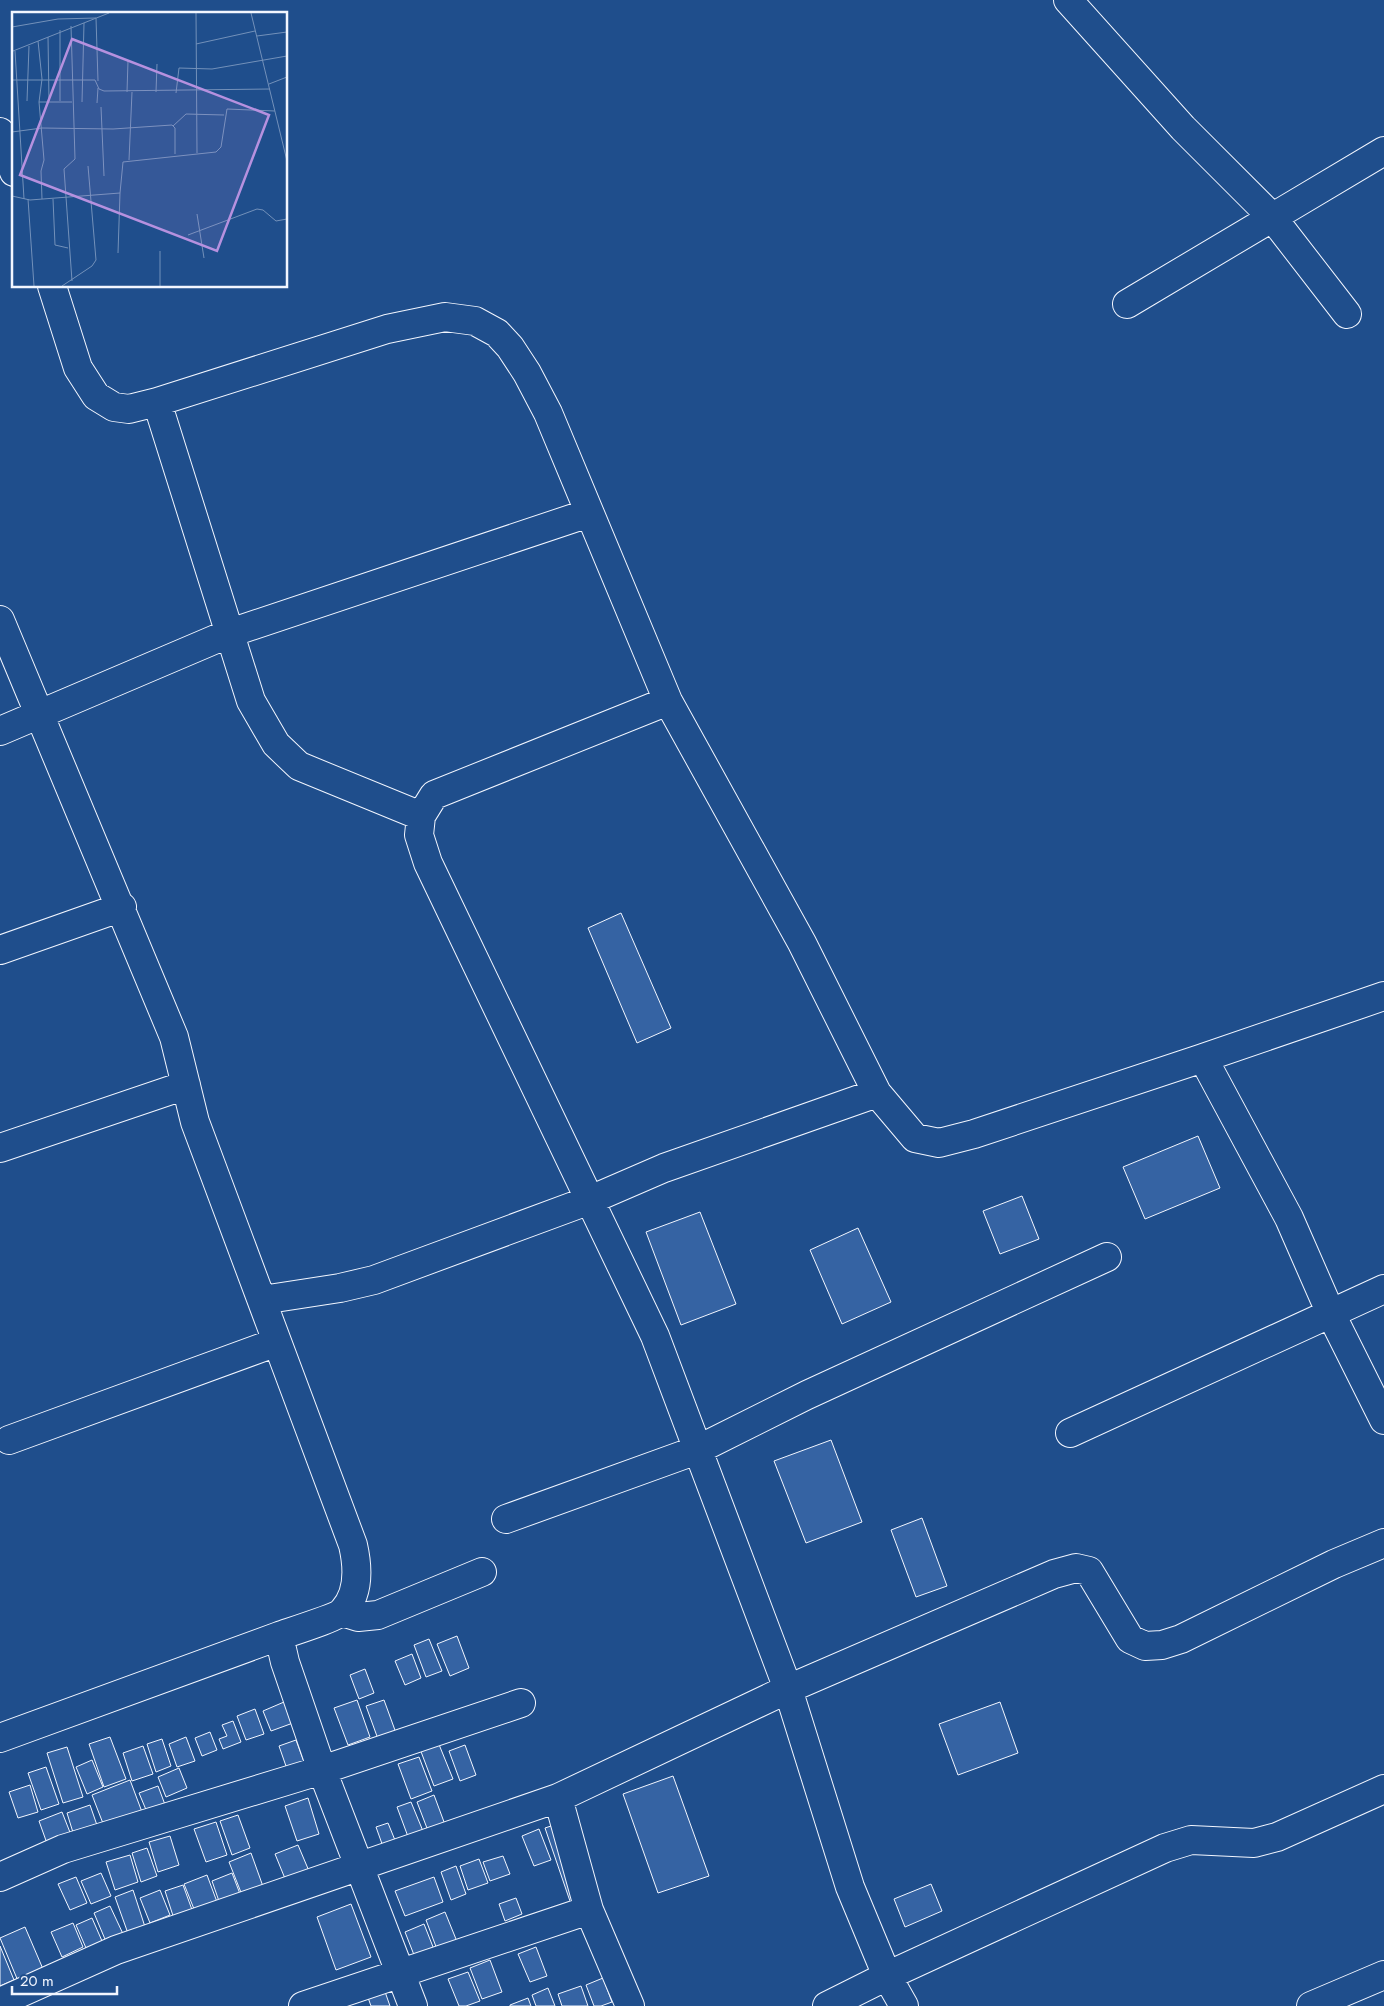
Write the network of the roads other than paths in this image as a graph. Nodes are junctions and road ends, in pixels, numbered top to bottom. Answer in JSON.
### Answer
{"nodes":[{"id":1,"x":1068,"y":0,"type":"edge"},
{"id":2,"x":0,"y":132,"type":"edge"},
{"id":3,"x":1384,"y":151,"type":"edge"},
{"id":4,"x":12,"y":166,"type":"edge"},
{"id":5,"x":1272,"y":217,"type":"junction"},
{"id":6,"x":53,"y":288,"type":"edge"},
{"id":7,"x":1127,"y":304,"type":"dead end"},
{"id":8,"x":1347,"y":314,"type":"dead end"},
{"id":9,"x":157,"y":402,"type":"junction"},
{"id":10,"x":589,"y":513,"type":"junction"},
{"id":11,"x":0,"y":620,"type":"edge"},
{"id":12,"x":230,"y":633,"type":"junction"},
{"id":13,"x":668,"y":701,"type":"junction"},
{"id":14,"x":40,"y":715,"type":"junction"},
{"id":15,"x":0,"y":731,"type":"edge"},
{"id":16,"x":421,"y":816,"type":"junction"},
{"id":17,"x":122,"y":907,"type":"junction"},
{"id":18,"x":0,"y":950,"type":"edge"},
{"id":19,"x":1384,"y":996,"type":"edge"},
{"id":20,"x":1203,"y":1058,"type":"junction"},
{"id":21,"x":186,"y":1085,"type":"junction"},
{"id":22,"x":877,"y":1093,"type":"junction"},
{"id":23,"x":0,"y":1148,"type":"edge"},
{"id":24,"x":590,"y":1200,"type":"junction"},
{"id":25,"x":1107,"y":1257,"type":"dead end"},
{"id":26,"x":1384,"y":1289,"type":"edge"},
{"id":27,"x":262,"y":1300,"type":"junction"},
{"id":28,"x":1331,"y":1314,"type":"junction"},
{"id":29,"x":277,"y":1342,"type":"junction"},
{"id":30,"x":1384,"y":1420,"type":"edge"},
{"id":31,"x":1070,"y":1433,"type":"dead end"},
{"id":32,"x":9,"y":1440,"type":"dead end"},
{"id":33,"x":697,"y":1450,"type":"junction"},
{"id":34,"x":506,"y":1519,"type":"dead end"},
{"id":35,"x":1384,"y":1544,"type":"edge"},
{"id":36,"x":482,"y":1572,"type":"dead end"},
{"id":37,"x":342,"y":1612,"type":"junction"},
{"id":38,"x":279,"y":1636,"type":"junction"},
{"id":39,"x":788,"y":1689,"type":"junction"},
{"id":40,"x":521,"y":1703,"type":"dead end"},
{"id":41,"x":0,"y":1738,"type":"edge"},
{"id":42,"x":322,"y":1770,"type":"junction"},
{"id":43,"x":1384,"y":1789,"type":"edge"},
{"id":44,"x":558,"y":1798,"type":"junction"},
{"id":45,"x":361,"y":1867,"type":"junction"},
{"id":46,"x":0,"y":1877,"type":"edge"},
{"id":47,"x":589,"y":1910,"type":"junction"},
{"id":48,"x":401,"y":1974,"type":"junction"},
{"id":49,"x":1384,"y":1975,"type":"edge"},
{"id":50,"x":887,"y":1976,"type":"junction"},
{"id":51,"x":0,"y":2002,"type":"edge"},
{"id":52,"x":627,"y":2005,"type":"edge"},
{"id":53,"x":303,"y":2006,"type":"edge"},
{"id":54,"x":413,"y":2006,"type":"edge"},
{"id":55,"x":827,"y":2006,"type":"edge"},
{"id":56,"x":904,"y":2006,"type":"edge"},
{"id":57,"x":1311,"y":2006,"type":"edge"}],
"edges":[{"from":1,"to":5,"type":"street"},
{"from":2,"to":4,"type":"street"},
{"from":3,"to":5,"type":"street"},
{"from":5,"to":7,"type":"street"},
{"from":5,"to":8,"type":"street"},
{"from":6,"to":9,"type":"street"},
{"from":9,"to":10,"type":"street"},
{"from":9,"to":12,"type":"street"},
{"from":10,"to":12,"type":"street"},
{"from":10,"to":13,"type":"street"},
{"from":11,"to":14,"type":"street"},
{"from":12,"to":14,"type":"street"},
{"from":12,"to":16,"type":"street"},
{"from":13,"to":16,"type":"street"},
{"from":13,"to":22,"type":"street"},
{"from":14,"to":15,"type":"street"},
{"from":14,"to":17,"type":"street"},
{"from":16,"to":24,"type":"street"},
{"from":17,"to":18,"type":"street"},
{"from":17,"to":21,"type":"street"},
{"from":19,"to":20,"type":"street"},
{"from":20,"to":22,"type":"street"},
{"from":20,"to":28,"type":"street"},
{"from":21,"to":23,"type":"street"},
{"from":21,"to":27,"type":"street"},
{"from":22,"to":24,"type":"street"},
{"from":24,"to":27,"type":"street"},
{"from":24,"to":33,"type":"street"},
{"from":25,"to":33,"type":"street"},
{"from":26,"to":28,"type":"street"},
{"from":27,"to":29,"type":"street"},
{"from":28,"to":30,"type":"street"},
{"from":28,"to":31,"type":"street"},
{"from":29,"to":32,"type":"street"},
{"from":29,"to":37,"type":"street"},
{"from":33,"to":34,"type":"street"},
{"from":33,"to":39,"type":"street"},
{"from":35,"to":39,"type":"street"},
{"from":36,"to":37,"type":"street"},
{"from":37,"to":38,"type":"street"},
{"from":38,"to":41,"type":"street"},
{"from":38,"to":42,"type":"street"},
{"from":39,"to":44,"type":"street"},
{"from":39,"to":50,"type":"street"},
{"from":40,"to":42,"type":"street"},
{"from":42,"to":45,"type":"street"},
{"from":42,"to":46,"type":"street"},
{"from":43,"to":50,"type":"street"},
{"from":44,"to":45,"type":"street"},
{"from":44,"to":47,"type":"street"},
{"from":45,"to":48,"type":"street"},
{"from":45,"to":51,"type":"street"},
{"from":47,"to":48,"type":"street"},
{"from":47,"to":52,"type":"street"},
{"from":48,"to":53,"type":"street"},
{"from":48,"to":54,"type":"street"},
{"from":49,"to":57,"type":"street"},
{"from":50,"to":55,"type":"street"},
{"from":50,"to":56,"type":"street"}]}
